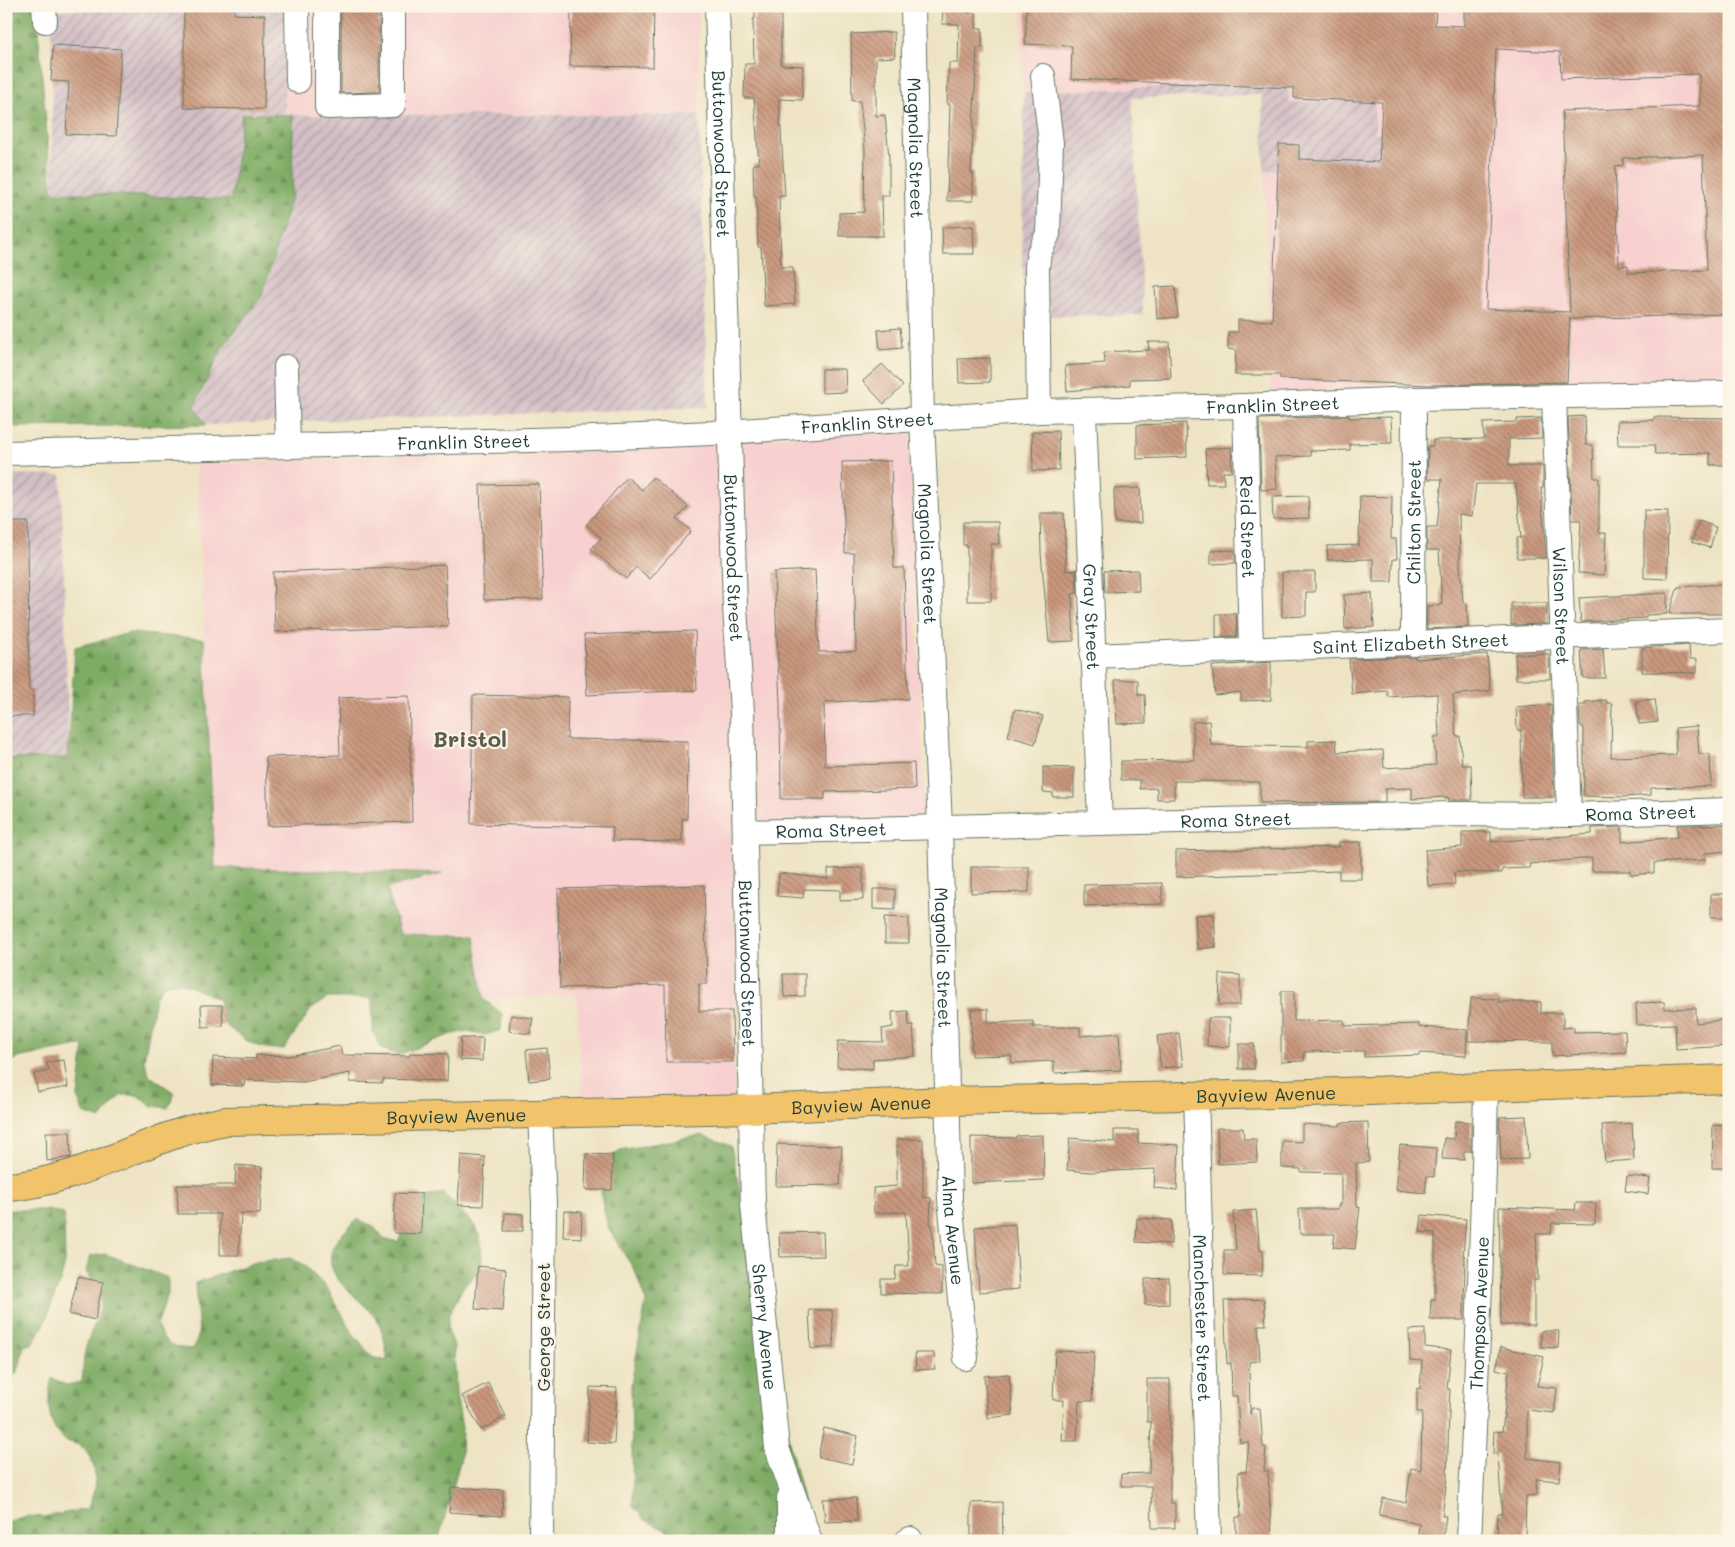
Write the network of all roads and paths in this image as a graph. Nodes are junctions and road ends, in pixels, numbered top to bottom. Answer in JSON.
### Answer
{"nodes":[{"id":1,"x":297,"y":6,"type":"edge"},
{"id":2,"x":327,"y":6,"type":"edge"},
{"id":3,"x":393,"y":6,"type":"edge"},
{"id":4,"x":717,"y":6,"type":"edge"},
{"id":5,"x":913,"y":6,"type":"edge"},
{"id":6,"x":1043,"y":76,"type":"dead end"},
{"id":7,"x":298,"y":81,"type":"dead end"},
{"id":8,"x":286,"y":367,"type":"dead end"},
{"id":9,"x":1729,"y":394,"type":"edge"},
{"id":10,"x":1554,"y":398,"type":"junction"},
{"id":11,"x":1414,"y":399,"type":"junction"},
{"id":12,"x":1244,"y":406,"type":"junction"},
{"id":13,"x":1084,"y":411,"type":"junction"},
{"id":14,"x":1039,"y":412,"type":"junction"},
{"id":15,"x":922,"y":419,"type":"junction"},
{"id":16,"x":729,"y":431,"type":"junction"},
{"id":17,"x":288,"y":448,"type":"junction"},
{"id":18,"x":6,"y":453,"type":"edge"},
{"id":19,"x":1729,"y":630,"type":"edge"},
{"id":20,"x":1564,"y":639,"type":"junction"},
{"id":21,"x":1414,"y":644,"type":"junction"},
{"id":22,"x":1251,"y":649,"type":"junction"},
{"id":23,"x":1092,"y":656,"type":"junction"},
{"id":24,"x":1729,"y":810,"type":"edge"},
{"id":25,"x":1569,"y":815,"type":"junction"},
{"id":26,"x":1100,"y":822,"type":"junction"},
{"id":27,"x":940,"y":827,"type":"junction"},
{"id":28,"x":744,"y":832,"type":"junction"},
{"id":29,"x":1729,"y":1079,"type":"edge"},
{"id":30,"x":1486,"y":1088,"type":"junction"},
{"id":31,"x":1196,"y":1094,"type":"junction"},
{"id":32,"x":946,"y":1101,"type":"junction"},
{"id":33,"x":751,"y":1109,"type":"junction"},
{"id":34,"x":540,"y":1113,"type":"junction"},
{"id":35,"x":6,"y":1187,"type":"edge"},
{"id":36,"x":966,"y":1358,"type":"dead end"},
{"id":37,"x":789,"y":1481,"type":"junction"},
{"id":38,"x":541,"y":1541,"type":"edge"},
{"id":39,"x":789,"y":1541,"type":"edge"},
{"id":40,"x":810,"y":1541,"type":"edge"},
{"id":41,"x":1209,"y":1541,"type":"edge"},
{"id":42,"x":1469,"y":1541,"type":"edge"}],
"edges":[{"from":1,"to":7,"type":"street"},
{"from":2,"to":3,"type":"street"},
{"from":4,"to":16,"type":"street","name":"Buttonwood Street"},
{"from":5,"to":15,"type":"street","name":"Magnolia Street"},
{"from":6,"to":14,"type":"street"},
{"from":8,"to":17,"type":"street"},
{"from":9,"to":10,"type":"street","name":"Franklin Street"},
{"from":10,"to":11,"type":"street","name":"Franklin Street"},
{"from":10,"to":20,"type":"street","name":"Wilson Street"},
{"from":11,"to":12,"type":"street","name":"Franklin Street"},
{"from":11,"to":21,"type":"street","name":"Chilton Street"},
{"from":12,"to":13,"type":"street","name":"Franklin Street"},
{"from":12,"to":22,"type":"street","name":"Reid Street"},
{"from":13,"to":14,"type":"street","name":"Franklin Street"},
{"from":13,"to":23,"type":"street","name":"Gray Street"},
{"from":14,"to":15,"type":"street","name":"Franklin Street"},
{"from":15,"to":16,"type":"street","name":"Franklin Street"},
{"from":15,"to":27,"type":"street","name":"Magnolia Street"},
{"from":16,"to":17,"type":"street","name":"Franklin Street"},
{"from":16,"to":28,"type":"street","name":"Buttonwood Street"},
{"from":17,"to":18,"type":"street","name":"Franklin Street"},
{"from":19,"to":20,"type":"street","name":"Saint Elizabeth Street"},
{"from":20,"to":21,"type":"street","name":"Saint Elizabeth Street"},
{"from":20,"to":25,"type":"street","name":"Wilson Street"},
{"from":21,"to":22,"type":"street","name":"Saint Elizabeth Street"},
{"from":22,"to":23,"type":"street","name":"Saint Elizabeth Street"},
{"from":23,"to":26,"type":"street","name":"Gray Street"},
{"from":24,"to":25,"type":"street","name":"Roma Street"},
{"from":25,"to":26,"type":"street","name":"Roma Street"},
{"from":26,"to":27,"type":"street","name":"Roma Street"},
{"from":27,"to":28,"type":"street","name":"Roma Street"},
{"from":27,"to":32,"type":"street","name":"Magnolia Street"},
{"from":28,"to":33,"type":"street","name":"Buttonwood Street"},
{"from":29,"to":30,"type":"main road","name":"Bayview Avenue"},
{"from":30,"to":31,"type":"main road","name":"Bayview Avenue"},
{"from":30,"to":42,"type":"street","name":"Thompson Avenue"},
{"from":31,"to":32,"type":"main road","name":"Bayview Avenue"},
{"from":31,"to":41,"type":"street","name":"Manchester Street"},
{"from":32,"to":33,"type":"main road","name":"Bayview Avenue"},
{"from":32,"to":36,"type":"street","name":"Alma Avenue"},
{"from":33,"to":34,"type":"main road","name":"Bayview Avenue"},
{"from":33,"to":37,"type":"street","name":"Sherry Avenue"},
{"from":34,"to":35,"type":"main road","name":"Bayview Avenue"},
{"from":34,"to":38,"type":"street","name":"George Street"},
{"from":37,"to":39,"type":"street"},
{"from":37,"to":40,"type":"street","name":"Sherry Avenue"}]}
